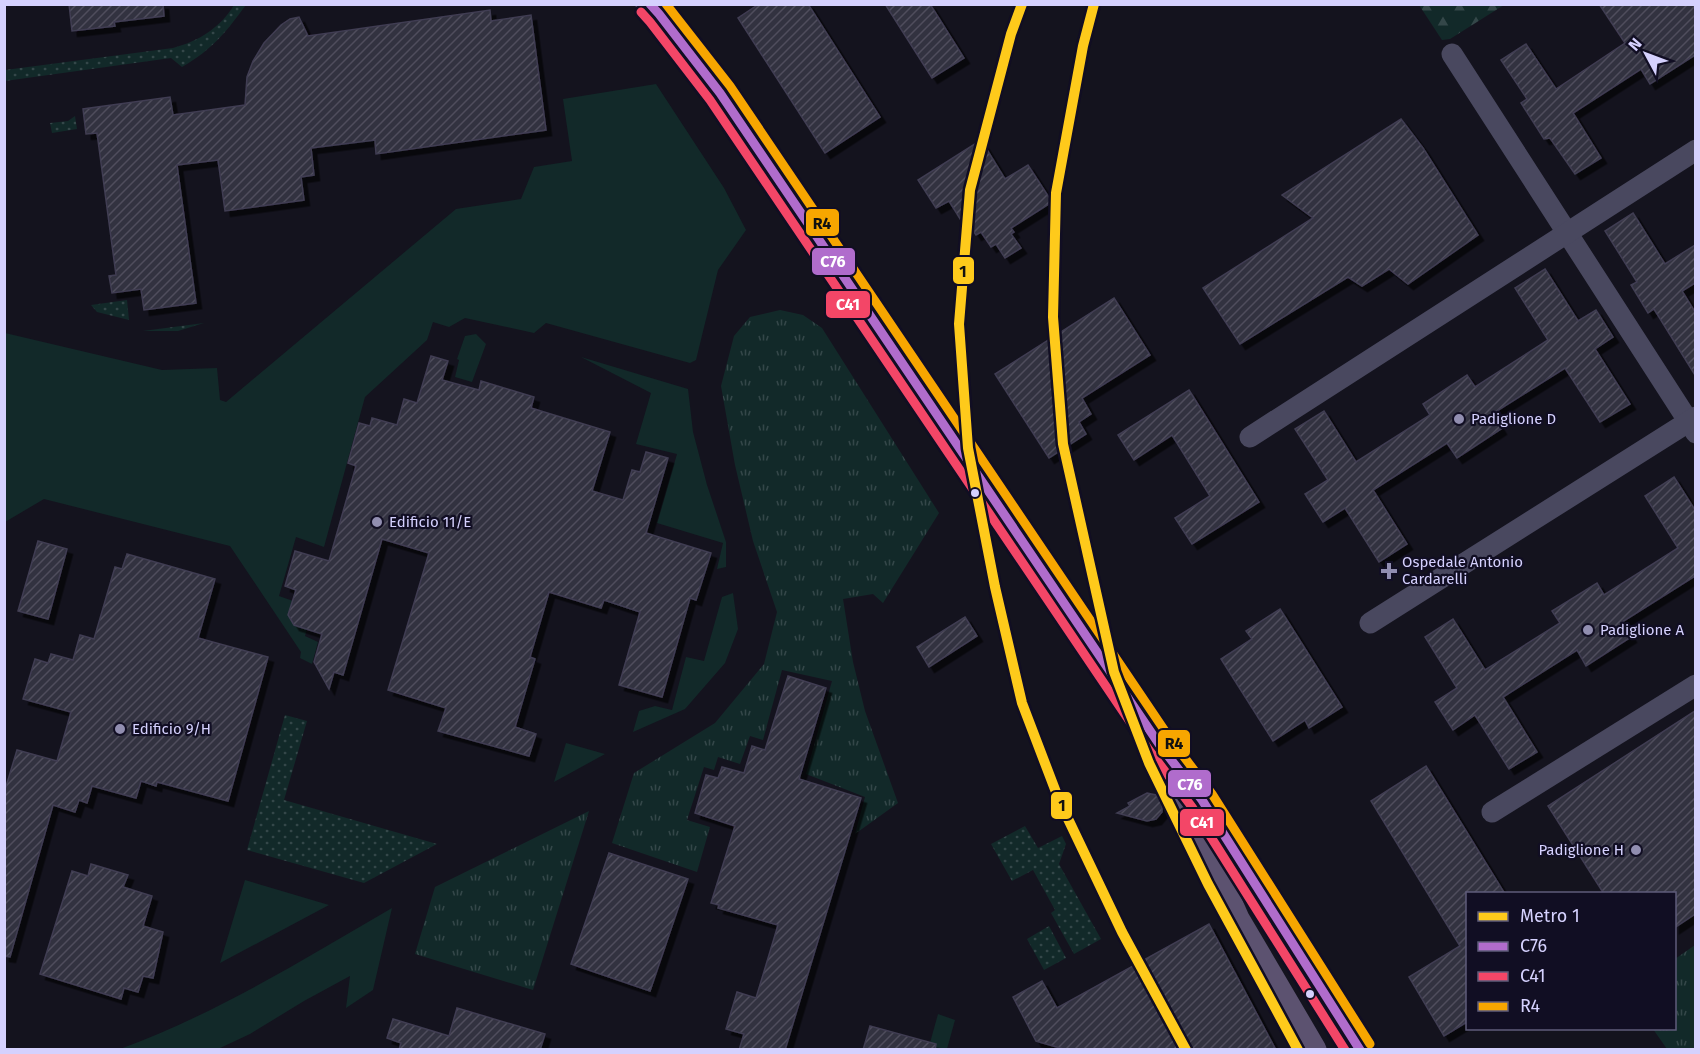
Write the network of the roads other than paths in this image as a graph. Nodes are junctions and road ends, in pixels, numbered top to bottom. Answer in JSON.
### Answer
{"nodes":[{"id":1,"x":648,"y":4,"type":"edge"},
{"id":2,"x":1452,"y":54,"type":"dead end"},
{"id":3,"x":1695,"y":150,"type":"edge"},
{"id":4,"x":1567,"y":233,"type":"junction"},
{"id":5,"x":1693,"y":424,"type":"edge"},
{"id":6,"x":1250,"y":437,"type":"dead end"},
{"id":7,"x":1370,"y":623,"type":"dead end"},
{"id":8,"x":1695,"y":685,"type":"edge"},
{"id":9,"x":1159,"y":744,"type":"junction"},
{"id":10,"x":1492,"y":812,"type":"dead end"},
{"id":11,"x":1314,"y":1050,"type":"edge"},
{"id":12,"x":1360,"y":1050,"type":"edge"}],
"edges":[{"from":1,"to":9,"type":"main road"},
{"from":2,"to":4,"type":"street"},
{"from":3,"to":4,"type":"street"},
{"from":4,"to":5,"type":"street"},
{"from":4,"to":6,"type":"street"},
{"from":5,"to":7,"type":"street"},
{"from":8,"to":10,"type":"street"},
{"from":9,"to":11,"type":"main road"},
{"from":9,"to":12,"type":"main road"}]}
